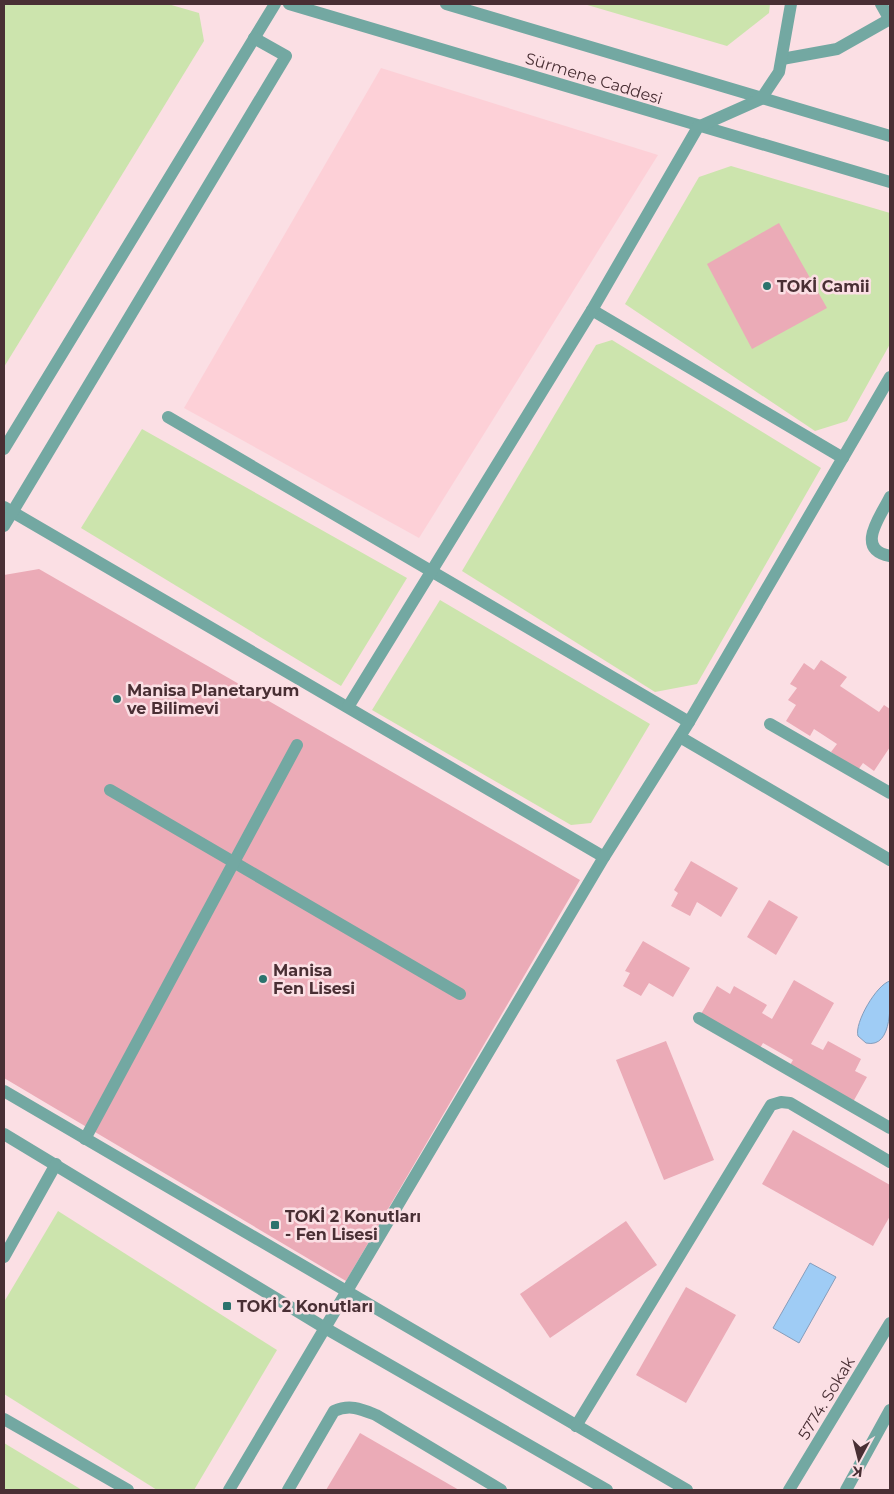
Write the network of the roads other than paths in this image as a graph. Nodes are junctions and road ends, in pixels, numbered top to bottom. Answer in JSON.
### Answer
{"nodes":[{"id":1,"x":275,"y":4,"type":"edge"},
{"id":2,"x":289,"y":4,"type":"edge"},
{"id":3,"x":446,"y":4,"type":"edge"},
{"id":4,"x":791,"y":4,"type":"edge"},
{"id":5,"x":881,"y":4,"type":"edge"},
{"id":6,"x":890,"y":19,"type":"edge"},
{"id":7,"x":254,"y":38,"type":"junction"},
{"id":8,"x":782,"y":60,"type":"junction"},
{"id":9,"x":761,"y":98,"type":"junction"},
{"id":10,"x":698,"y":127,"type":"junction"},
{"id":11,"x":890,"y":136,"type":"edge"},
{"id":12,"x":890,"y":182,"type":"edge"},
{"id":13,"x":592,"y":310,"type":"junction"},
{"id":14,"x":890,"y":377,"type":"edge"},
{"id":15,"x":168,"y":417,"type":"dead end"},
{"id":16,"x":4,"y":449,"type":"edge"},
{"id":17,"x":843,"y":458,"type":"junction"},
{"id":18,"x":890,"y":498,"type":"edge"},
{"id":19,"x":8,"y":510,"type":"edge"},
{"id":20,"x":4,"y":526,"type":"edge"},
{"id":21,"x":890,"y":556,"type":"edge"},
{"id":22,"x":432,"y":572,"type":"junction"},
{"id":23,"x":348,"y":707,"type":"junction"},
{"id":24,"x":689,"y":722,"type":"junction"},
{"id":25,"x":770,"y":724,"type":"dead end"},
{"id":26,"x":680,"y":737,"type":"junction"},
{"id":27,"x":297,"y":745,"type":"dead end"},
{"id":28,"x":110,"y":790,"type":"dead end"},
{"id":29,"x":890,"y":793,"type":"edge"},
{"id":30,"x":604,"y":857,"type":"junction"},
{"id":31,"x":890,"y":860,"type":"edge"},
{"id":32,"x":233,"y":863,"type":"junction"},
{"id":33,"x":460,"y":994,"type":"dead end"},
{"id":34,"x":699,"y":1018,"type":"dead end"},
{"id":35,"x":4,"y":1091,"type":"edge"},
{"id":36,"x":890,"y":1128,"type":"edge"},
{"id":37,"x":4,"y":1134,"type":"edge"},
{"id":38,"x":85,"y":1138,"type":"junction"},
{"id":39,"x":890,"y":1162,"type":"edge"},
{"id":40,"x":56,"y":1164,"type":"junction"},
{"id":41,"x":4,"y":1257,"type":"edge"},
{"id":42,"x":347,"y":1293,"type":"junction"},
{"id":43,"x":890,"y":1323,"type":"edge"},
{"id":44,"x":325,"y":1328,"type":"junction"},
{"id":45,"x":890,"y":1410,"type":"edge"},
{"id":46,"x":4,"y":1420,"type":"edge"},
{"id":47,"x":576,"y":1426,"type":"junction"},
{"id":48,"x":128,"y":1490,"type":"edge"},
{"id":49,"x":229,"y":1490,"type":"edge"},
{"id":50,"x":288,"y":1490,"type":"edge"},
{"id":51,"x":501,"y":1490,"type":"edge"},
{"id":52,"x":607,"y":1490,"type":"edge"},
{"id":53,"x":687,"y":1490,"type":"edge"},
{"id":54,"x":789,"y":1490,"type":"edge"},
{"id":55,"x":846,"y":1490,"type":"edge"}],
"edges":[{"from":1,"to":7,"type":"street"},
{"from":2,"to":10,"type":"street","name":"Sürmene Caddesi"},
{"from":3,"to":9,"type":"street","name":"Sürmene Caddesi"},
{"from":4,"to":8,"type":"street"},
{"from":5,"to":6,"type":"street"},
{"from":6,"to":8,"type":"street"},
{"from":7,"to":16,"type":"street"},
{"from":7,"to":19,"type":"street"},
{"from":8,"to":9,"type":"street"},
{"from":9,"to":10,"type":"street"},
{"from":9,"to":11,"type":"street","name":"Sürmene Caddesi"},
{"from":10,"to":12,"type":"street","name":"Sürmene Caddesi"},
{"from":10,"to":13,"type":"street"},
{"from":13,"to":17,"type":"street"},
{"from":13,"to":22,"type":"street"},
{"from":14,"to":17,"type":"street"},
{"from":15,"to":22,"type":"street"},
{"from":17,"to":24,"type":"street"},
{"from":18,"to":21,"type":"street"},
{"from":19,"to":20,"type":"street"},
{"from":19,"to":23,"type":"street"},
{"from":22,"to":23,"type":"street"},
{"from":22,"to":24,"type":"street"},
{"from":23,"to":30,"type":"street"},
{"from":24,"to":26,"type":"street"},
{"from":25,"to":29,"type":"street"},
{"from":26,"to":30,"type":"street"},
{"from":26,"to":31,"type":"street"},
{"from":27,"to":32,"type":"street"},
{"from":28,"to":32,"type":"street"},
{"from":30,"to":42,"type":"street"},
{"from":32,"to":33,"type":"street"},
{"from":32,"to":38,"type":"street"},
{"from":34,"to":36,"type":"street"},
{"from":35,"to":38,"type":"street"},
{"from":37,"to":40,"type":"street"},
{"from":38,"to":42,"type":"street"},
{"from":39,"to":47,"type":"street"},
{"from":40,"to":41,"type":"street"},
{"from":40,"to":44,"type":"street"},
{"from":42,"to":44,"type":"street"},
{"from":42,"to":47,"type":"street"},
{"from":43,"to":54,"type":"street","name":"5774. Sokak"},
{"from":44,"to":49,"type":"street"},
{"from":44,"to":52,"type":"street"},
{"from":45,"to":55,"type":"street"},
{"from":46,"to":48,"type":"street"},
{"from":47,"to":53,"type":"street"},
{"from":50,"to":51,"type":"street"}]}
